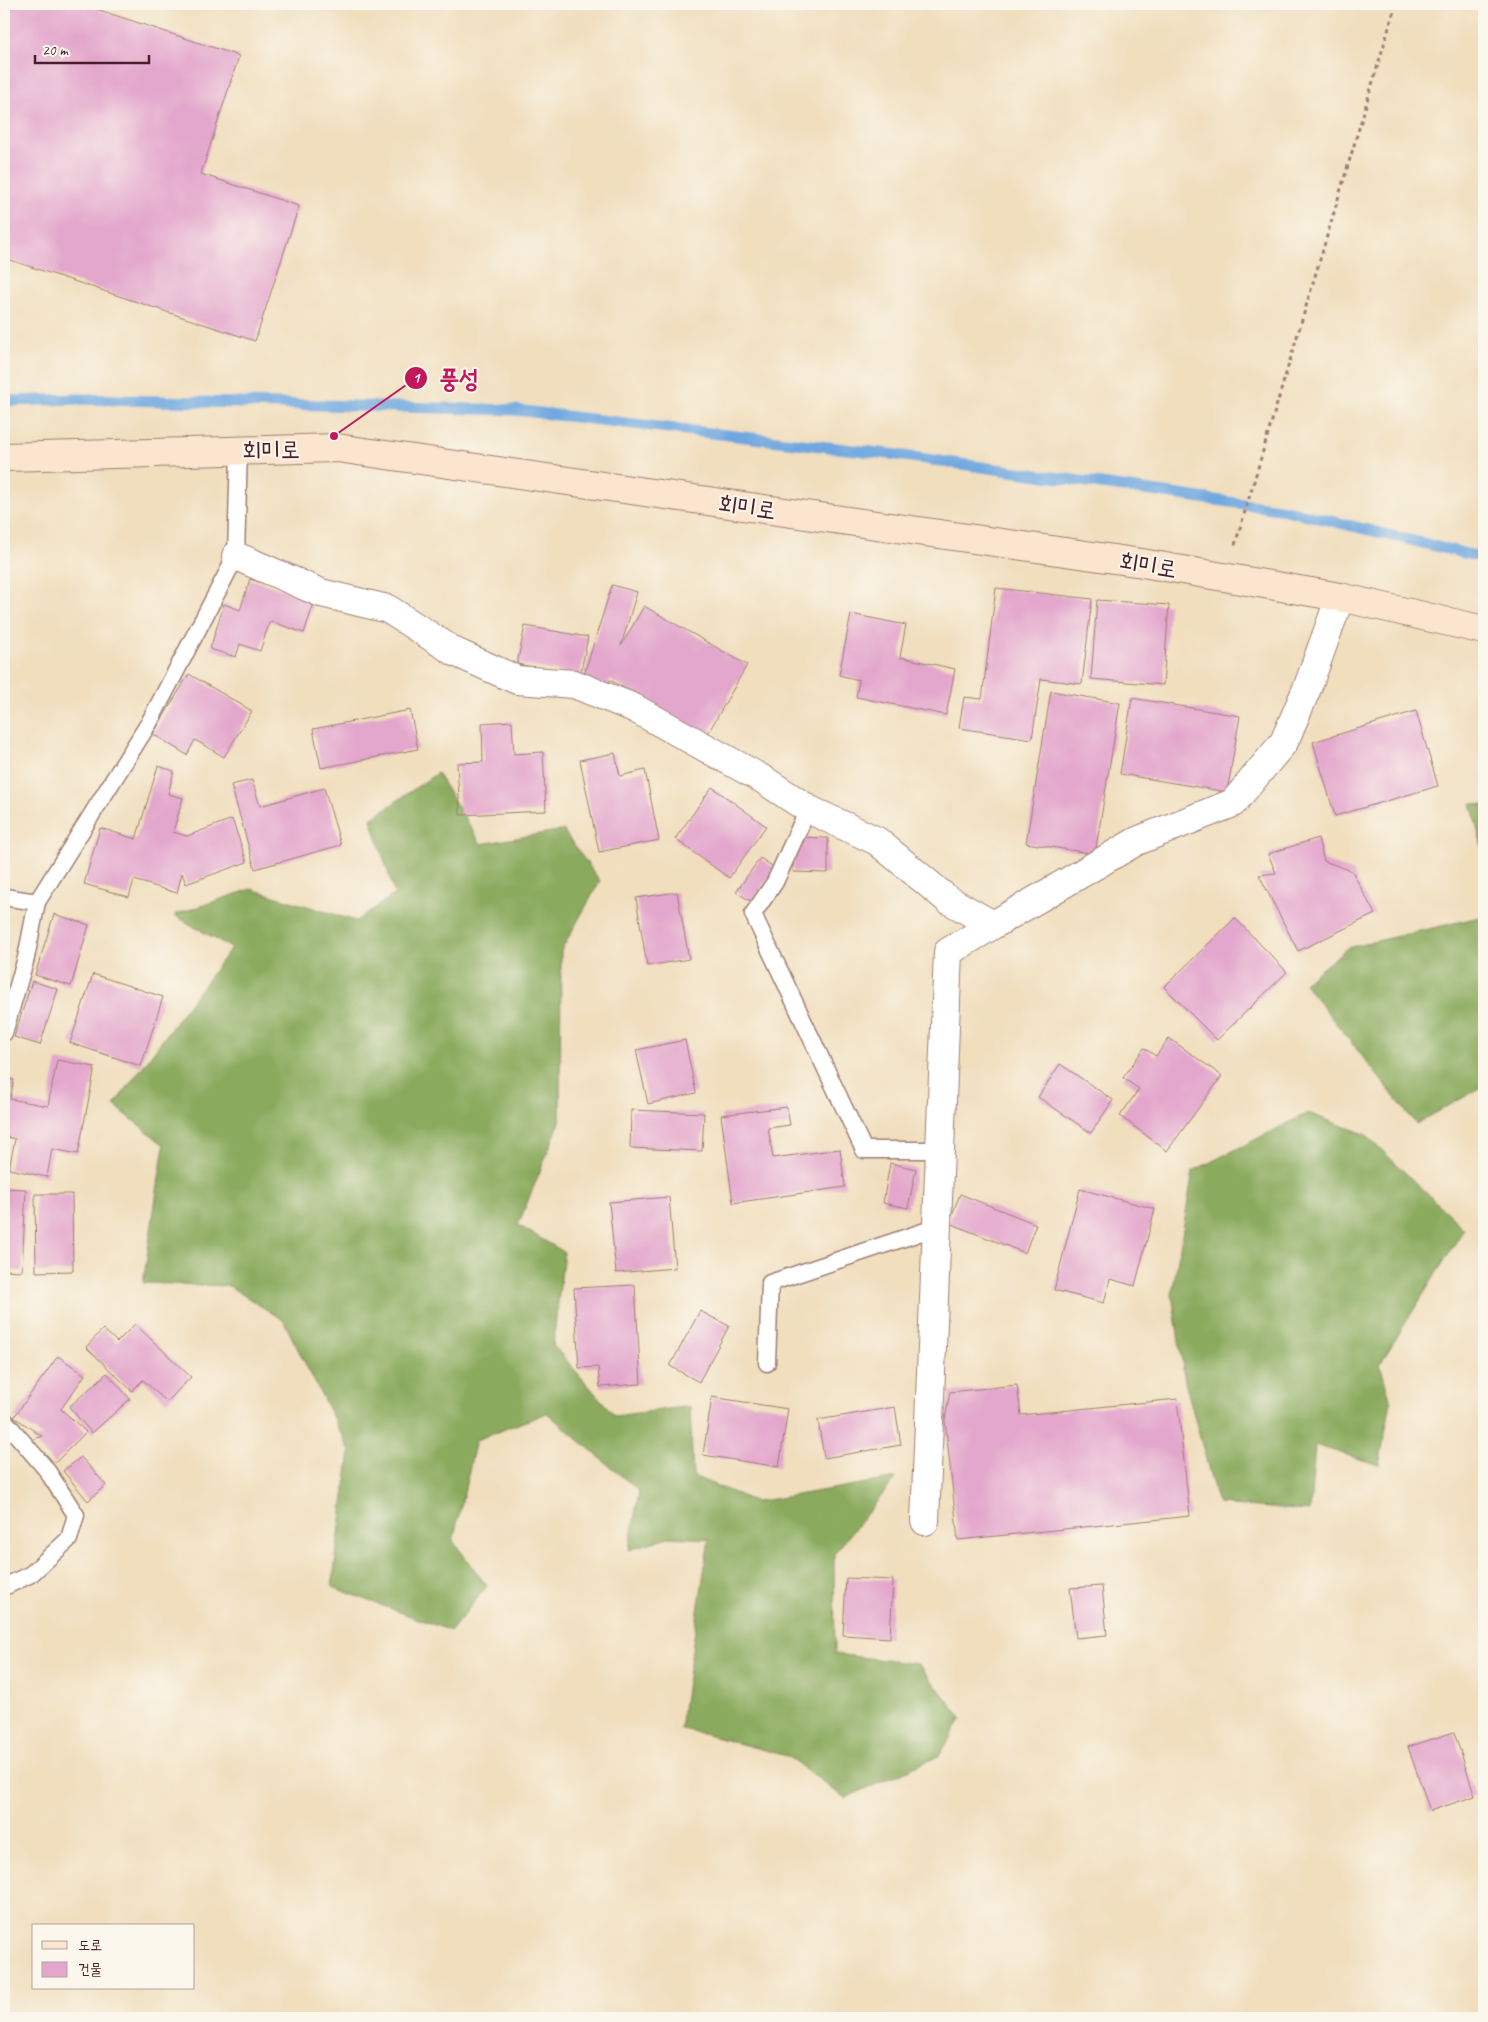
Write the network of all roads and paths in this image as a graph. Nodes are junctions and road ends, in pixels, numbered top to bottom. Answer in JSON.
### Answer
{"nodes":[{"id":1,"x":1396,"y":4,"type":"edge"},
{"id":2,"x":239,"y":451,"type":"junction"},
{"id":3,"x":4,"y":457,"type":"edge"},
{"id":4,"x":1242,"y":520,"type":"dead end"},
{"id":5,"x":236,"y":556,"type":"junction"},
{"id":6,"x":1340,"y":597,"type":"junction"},
{"id":7,"x":1484,"y":630,"type":"edge"},
{"id":8,"x":808,"y":809,"type":"junction"},
{"id":9,"x":4,"y":897,"type":"edge"},
{"id":10,"x":37,"y":902,"type":"junction"},
{"id":11,"x":993,"y":925,"type":"junction"},
{"id":12,"x":4,"y":1033,"type":"edge"},
{"id":13,"x":940,"y":1150,"type":"junction"},
{"id":14,"x":937,"y":1227,"type":"junction"},
{"id":15,"x":767,"y":1364,"type":"dead end"},
{"id":16,"x":4,"y":1420,"type":"edge"},
{"id":17,"x":925,"y":1522,"type":"dead end"},
{"id":18,"x":4,"y":1587,"type":"edge"}],
"edges":[{"from":1,"to":4,"type":"path"},
{"from":2,"to":3,"type":"street","name":"회미로"},
{"from":2,"to":5,"type":"lane"},
{"from":2,"to":6,"type":"street","name":"회미로"},
{"from":5,"to":8,"type":"street"},
{"from":5,"to":10,"type":"lane"},
{"from":6,"to":7,"type":"street","name":"회미로"},
{"from":6,"to":11,"type":"street"},
{"from":8,"to":11,"type":"street"},
{"from":8,"to":13,"type":"lane"},
{"from":9,"to":10,"type":"lane"},
{"from":10,"to":12,"type":"lane"},
{"from":11,"to":13,"type":"street"},
{"from":13,"to":14,"type":"street"},
{"from":14,"to":15,"type":"lane"},
{"from":14,"to":17,"type":"street"},
{"from":16,"to":18,"type":"lane"}]}
